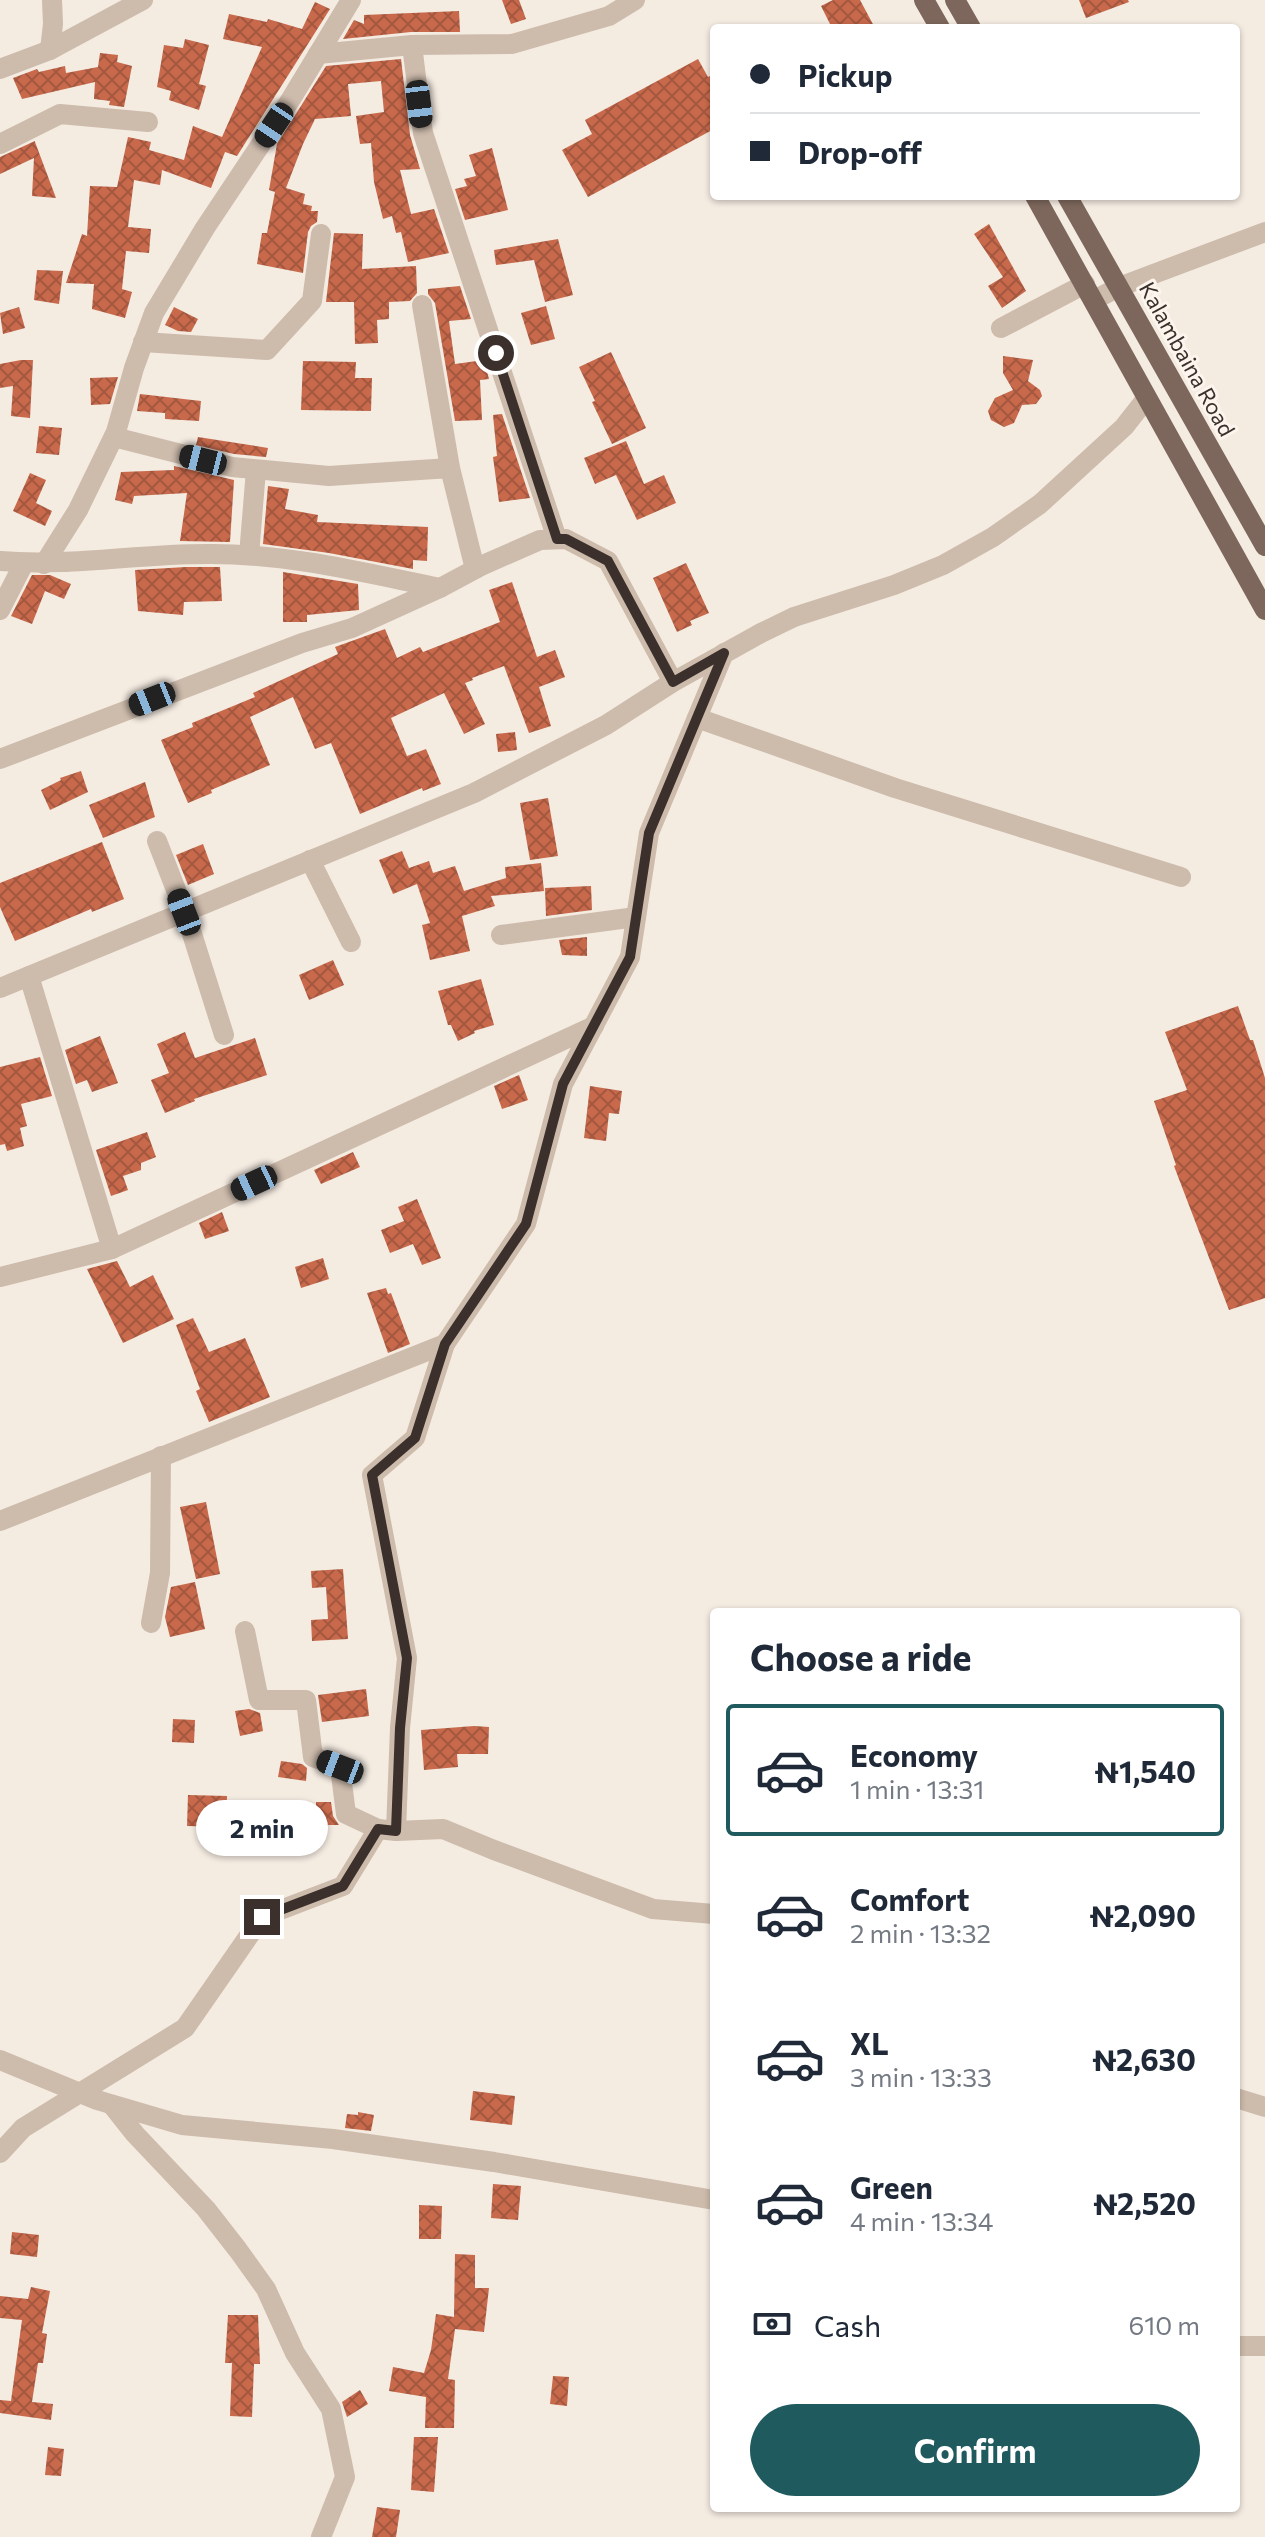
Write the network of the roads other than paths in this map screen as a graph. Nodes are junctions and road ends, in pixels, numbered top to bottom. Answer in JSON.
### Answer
{"nodes":[{"id":1,"x":52,"y":0,"type":"edge"},
{"id":2,"x":143,"y":0,"type":"edge"},
{"id":3,"x":351,"y":0,"type":"edge"},
{"id":4,"x":635,"y":0,"type":"edge"},
{"id":5,"x":924,"y":0,"type":"edge"},
{"id":6,"x":955,"y":0,"type":"edge"},
{"id":7,"x":938,"y":24,"type":"edge"},
{"id":8,"x":969,"y":24,"type":"edge"},
{"id":9,"x":412,"y":45,"type":"junction"},
{"id":10,"x":50,"y":50,"type":"junction"},
{"id":11,"x":318,"y":54,"type":"junction"},
{"id":12,"x":0,"y":69,"type":"edge"},
{"id":13,"x":148,"y":122,"type":"dead end"},
{"id":14,"x":0,"y":144,"type":"edge"},
{"id":15,"x":1037,"y":200,"type":"edge"},
{"id":16,"x":1069,"y":200,"type":"edge"},
{"id":17,"x":1265,"y":232,"type":"edge"},
{"id":18,"x":321,"y":234,"type":"dead end"},
{"id":19,"x":1119,"y":287,"type":"junction"},
{"id":20,"x":1090,"y":292,"type":"junction"},
{"id":21,"x":422,"y":305,"type":"dead end"},
{"id":22,"x":1001,"y":328,"type":"dead end"},
{"id":23,"x":143,"y":342,"type":"junction"},
{"id":24,"x":1146,"y":399,"type":"junction"},
{"id":25,"x":114,"y":437,"type":"junction"},
{"id":26,"x":450,"y":468,"type":"junction"},
{"id":27,"x":256,"y":470,"type":"junction"},
{"id":28,"x":557,"y":539,"type":"junction"},
{"id":29,"x":1265,"y":546,"type":"edge"},
{"id":30,"x":249,"y":555,"type":"junction"},
{"id":31,"x":0,"y":561,"type":"edge"},
{"id":32,"x":34,"y":563,"type":"junction"},
{"id":33,"x":475,"y":569,"type":"junction"},
{"id":34,"x":440,"y":588,"type":"junction"},
{"id":35,"x":0,"y":610,"type":"edge"},
{"id":36,"x":1265,"y":610,"type":"edge"},
{"id":37,"x":724,"y":653,"type":"junction"},
{"id":38,"x":673,"y":682,"type":"junction"},
{"id":39,"x":697,"y":718,"type":"junction"},
{"id":40,"x":0,"y":759,"type":"edge"},
{"id":41,"x":157,"y":841,"type":"dead end"},
{"id":42,"x":310,"y":860,"type":"junction"},
{"id":43,"x":1181,"y":877,"type":"dead end"},
{"id":44,"x":184,"y":912,"type":"junction"},
{"id":45,"x":636,"y":917,"type":"junction"},
{"id":46,"x":501,"y":935,"type":"dead end"},
{"id":47,"x":351,"y":942,"type":"dead end"},
{"id":48,"x":29,"y":976,"type":"junction"},
{"id":49,"x":0,"y":988,"type":"edge"},
{"id":50,"x":594,"y":1026,"type":"junction"},
{"id":51,"x":224,"y":1035,"type":"dead end"},
{"id":52,"x":112,"y":1249,"type":"junction"},
{"id":53,"x":0,"y":1277,"type":"edge"},
{"id":54,"x":445,"y":1344,"type":"junction"},
{"id":55,"x":161,"y":1456,"type":"junction"},
{"id":56,"x":0,"y":1521,"type":"edge"},
{"id":57,"x":151,"y":1623,"type":"dead end"},
{"id":58,"x":245,"y":1631,"type":"dead end"},
{"id":59,"x":387,"y":1830,"type":"junction"},
{"id":60,"x":710,"y":1914,"type":"edge"},
{"id":61,"x":0,"y":2060,"type":"edge"},
{"id":62,"x":78,"y":2093,"type":"junction"},
{"id":63,"x":1240,"y":2099,"type":"edge"},
{"id":64,"x":112,"y":2105,"type":"junction"},
{"id":65,"x":1265,"y":2107,"type":"edge"},
{"id":66,"x":0,"y":2153,"type":"edge"},
{"id":67,"x":710,"y":2199,"type":"edge"},
{"id":68,"x":1240,"y":2346,"type":"edge"},
{"id":69,"x":1265,"y":2346,"type":"edge"},
{"id":70,"x":321,"y":2537,"type":"edge"}],
"edges":[{"from":1,"to":10,"type":"street"},
{"from":2,"to":10,"type":"street"},
{"from":3,"to":11,"type":"street"},
{"from":4,"to":9,"type":"street"},
{"from":5,"to":7,"type":"main road"},
{"from":6,"to":8,"type":"main road"},
{"from":9,"to":11,"type":"street"},
{"from":9,"to":28,"type":"street"},
{"from":10,"to":12,"type":"street"},
{"from":11,"to":23,"type":"street"},
{"from":13,"to":14,"type":"street"},
{"from":15,"to":20,"type":"main road"},
{"from":16,"to":19,"type":"main road","name":"Kalambaina Road"},
{"from":17,"to":19,"type":"street"},
{"from":18,"to":23,"type":"street"},
{"from":19,"to":20,"type":"street"},
{"from":19,"to":29,"type":"main road","name":"Kalambaina Road"},
{"from":20,"to":22,"type":"street"},
{"from":20,"to":24,"type":"main road"},
{"from":21,"to":26,"type":"street"},
{"from":23,"to":25,"type":"street"},
{"from":24,"to":36,"type":"main road"},
{"from":24,"to":37,"type":"street"},
{"from":25,"to":27,"type":"street"},
{"from":25,"to":32,"type":"street"},
{"from":26,"to":27,"type":"street"},
{"from":26,"to":33,"type":"street"},
{"from":27,"to":30,"type":"street"},
{"from":28,"to":33,"type":"street"},
{"from":28,"to":38,"type":"street"},
{"from":30,"to":32,"type":"street"},
{"from":30,"to":34,"type":"street"},
{"from":31,"to":32,"type":"street"},
{"from":32,"to":35,"type":"street"},
{"from":33,"to":34,"type":"street"},
{"from":34,"to":40,"type":"street"},
{"from":37,"to":38,"type":"street"},
{"from":37,"to":39,"type":"street"},
{"from":38,"to":42,"type":"street"},
{"from":39,"to":43,"type":"street"},
{"from":39,"to":45,"type":"street"},
{"from":41,"to":44,"type":"street"},
{"from":42,"to":44,"type":"street"},
{"from":42,"to":47,"type":"street"},
{"from":44,"to":48,"type":"street"},
{"from":44,"to":51,"type":"street"},
{"from":45,"to":46,"type":"street"},
{"from":45,"to":50,"type":"street"},
{"from":48,"to":49,"type":"street"},
{"from":48,"to":52,"type":"street"},
{"from":50,"to":52,"type":"street"},
{"from":50,"to":54,"type":"street"},
{"from":52,"to":53,"type":"street"},
{"from":54,"to":55,"type":"street"},
{"from":54,"to":59,"type":"street"},
{"from":55,"to":56,"type":"street"},
{"from":55,"to":57,"type":"street"},
{"from":58,"to":59,"type":"street"},
{"from":59,"to":60,"type":"street"},
{"from":59,"to":62,"type":"street"},
{"from":61,"to":62,"type":"street"},
{"from":62,"to":64,"type":"street"},
{"from":62,"to":66,"type":"street"},
{"from":63,"to":65,"type":"street"},
{"from":64,"to":67,"type":"street"},
{"from":64,"to":70,"type":"street"},
{"from":68,"to":69,"type":"street"}]}
